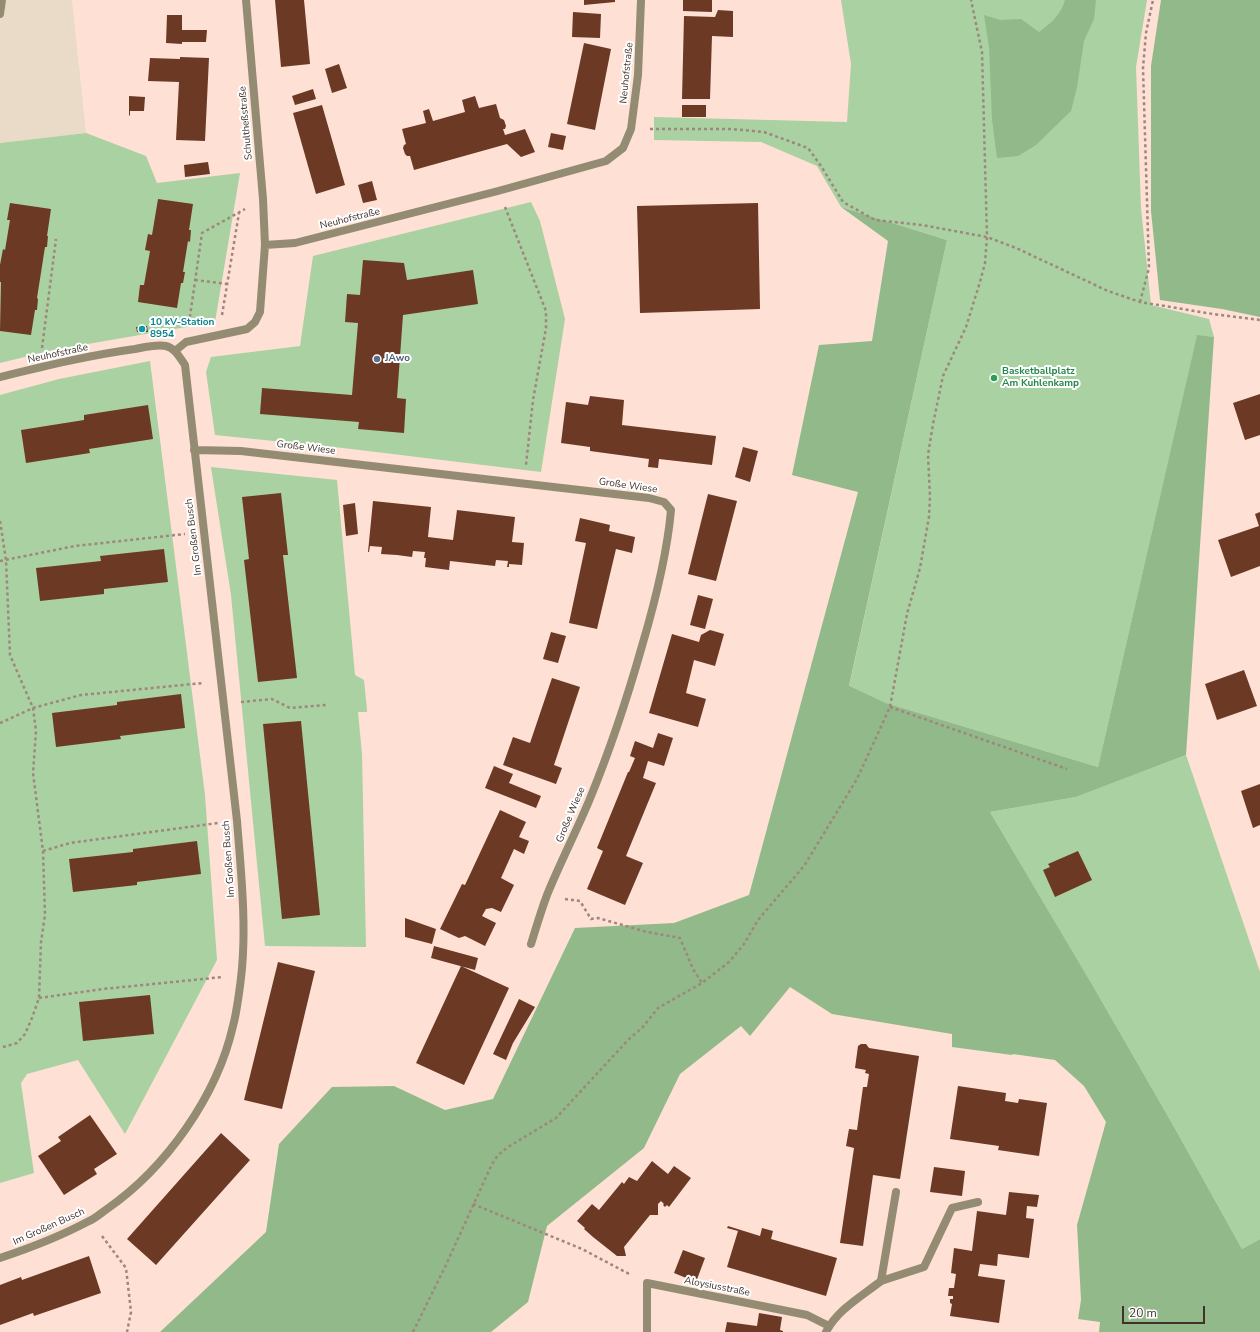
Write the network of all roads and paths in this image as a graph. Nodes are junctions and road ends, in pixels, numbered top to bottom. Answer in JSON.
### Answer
{"nodes":[{"id":1,"x":2,"y":0,"type":"edge"},
{"id":2,"x":246,"y":0,"type":"edge"},
{"id":3,"x":641,"y":0,"type":"edge"},
{"id":4,"x":971,"y":0,"type":"edge"},
{"id":5,"x":1153,"y":0,"type":"edge"},
{"id":6,"x":0,"y":14,"type":"edge"},
{"id":7,"x":631,"y":129,"type":"junction"},
{"id":8,"x":498,"y":191,"type":"junction"},
{"id":9,"x":263,"y":199,"type":"junction"},
{"id":10,"x":239,"y":213,"type":"junction"},
{"id":11,"x":987,"y":236,"type":"junction"},
{"id":12,"x":56,"y":239,"type":"dead end"},
{"id":13,"x":265,"y":245,"type":"junction"},
{"id":14,"x":195,"y":280,"type":"junction"},
{"id":15,"x":227,"y":284,"type":"junction"},
{"id":16,"x":1140,"y":302,"type":"junction"},
{"id":17,"x":1260,"y":320,"type":"edge"},
{"id":18,"x":218,"y":335,"type":"junction"},
{"id":19,"x":186,"y":342,"type":"junction"},
{"id":20,"x":175,"y":350,"type":"junction"},
{"id":21,"x":41,"y":367,"type":"junction"},
{"id":22,"x":0,"y":378,"type":"edge"},
{"id":23,"x":194,"y":450,"type":"junction"},
{"id":24,"x":524,"y":483,"type":"junction"},
{"id":25,"x":0,"y":522,"type":"edge"},
{"id":26,"x":204,"y":532,"type":"junction"},
{"id":27,"x":6,"y":560,"type":"junction"},
{"id":28,"x":0,"y":561,"type":"edge"},
{"id":29,"x":222,"y":681,"type":"junction"},
{"id":30,"x":225,"y":704,"type":"junction"},
{"id":31,"x":326,"y":705,"type":"dead end"},
{"id":32,"x":890,"y":707,"type":"junction"},
{"id":33,"x":33,"y":708,"type":"junction"},
{"id":34,"x":0,"y":723,"type":"edge"},
{"id":35,"x":1068,"y":769,"type":"dead end"},
{"id":36,"x":237,"y":821,"type":"junction"},
{"id":37,"x":43,"y":851,"type":"junction"},
{"id":38,"x":546,"y":896,"type":"junction"},
{"id":39,"x":531,"y":944,"type":"dead end"},
{"id":40,"x":241,"y":977,"type":"junction"},
{"id":41,"x":702,"y":983,"type":"junction"},
{"id":42,"x":39,"y":998,"type":"junction"},
{"id":43,"x":0,"y":1048,"type":"edge"},
{"id":44,"x":896,"y":1192,"type":"dead end"},
{"id":45,"x":978,"y":1202,"type":"dead end"},
{"id":46,"x":473,"y":1204,"type":"junction"},
{"id":47,"x":90,"y":1221,"type":"junction"},
{"id":48,"x":0,"y":1258,"type":"edge"},
{"id":49,"x":881,"y":1281,"type":"junction"},
{"id":50,"x":647,"y":1283,"type":"junction"},
{"id":51,"x":828,"y":1329,"type":"edge"},
{"id":52,"x":127,"y":1332,"type":"edge"},
{"id":53,"x":413,"y":1332,"type":"edge"},
{"id":54,"x":647,"y":1332,"type":"edge"}],
"edges":[{"from":1,"to":6,"type":"street"},
{"from":2,"to":9,"type":"street","name":"Schultheßstraße"},
{"from":3,"to":7,"type":"street","name":"Neuhofstraße"},
{"from":4,"to":11,"type":"path"},
{"from":5,"to":16,"type":"path"},
{"from":7,"to":8,"type":"street","name":"Neuhofstraße"},
{"from":7,"to":11,"type":"path"},
{"from":8,"to":13,"type":"street","name":"Neuhofstraße"},
{"from":8,"to":24,"type":"path"},
{"from":9,"to":10,"type":"path"},
{"from":9,"to":13,"type":"street","name":"Schultheßstraße"},
{"from":10,"to":14,"type":"path"},
{"from":10,"to":15,"type":"path"},
{"from":11,"to":16,"type":"path"},
{"from":11,"to":32,"type":"path"},
{"from":12,"to":21,"type":"path"},
{"from":13,"to":18,"type":"street"},
{"from":14,"to":15,"type":"path"},
{"from":14,"to":19,"type":"path"},
{"from":15,"to":18,"type":"path"},
{"from":16,"to":17,"type":"path"},
{"from":18,"to":19,"type":"street"},
{"from":19,"to":20,"type":"street"},
{"from":20,"to":21,"type":"street","name":"Neuhofstraße"},
{"from":20,"to":23,"type":"street","name":"Im Großen Busch"},
{"from":21,"to":22,"type":"street","name":"Neuhofstraße"},
{"from":23,"to":24,"type":"street","name":"Große Wiese"},
{"from":23,"to":26,"type":"street","name":"Im Großen Busch"},
{"from":24,"to":38,"type":"street","name":"Große Wiese"},
{"from":25,"to":27,"type":"path"},
{"from":26,"to":27,"type":"path"},
{"from":26,"to":29,"type":"street","name":"Im Großen Busch"},
{"from":27,"to":28,"type":"path"},
{"from":27,"to":33,"type":"path"},
{"from":29,"to":30,"type":"street","name":"Im Großen Busch"},
{"from":29,"to":33,"type":"path"},
{"from":30,"to":31,"type":"path"},
{"from":30,"to":36,"type":"street","name":"Im Großen Busch"},
{"from":32,"to":35,"type":"path"},
{"from":32,"to":41,"type":"path"},
{"from":33,"to":34,"type":"path"},
{"from":33,"to":37,"type":"path"},
{"from":36,"to":37,"type":"path"},
{"from":36,"to":40,"type":"street","name":"Im Großen Busch"},
{"from":37,"to":42,"type":"path"},
{"from":38,"to":39,"type":"street","name":"Große Wiese"},
{"from":38,"to":41,"type":"path"},
{"from":40,"to":42,"type":"path"},
{"from":40,"to":47,"type":"street","name":"Im Großen Busch"},
{"from":41,"to":46,"type":"path"},
{"from":42,"to":43,"type":"path"},
{"from":44,"to":49,"type":"street"},
{"from":45,"to":49,"type":"street"},
{"from":46,"to":50,"type":"path"},
{"from":46,"to":53,"type":"path"},
{"from":47,"to":48,"type":"street","name":"Im Großen Busch"},
{"from":47,"to":52,"type":"path"},
{"from":49,"to":51,"type":"street","name":"Aloysiusstraße"},
{"from":50,"to":51,"type":"street","name":"Aloysiusstraße"},
{"from":50,"to":54,"type":"street"}]}
